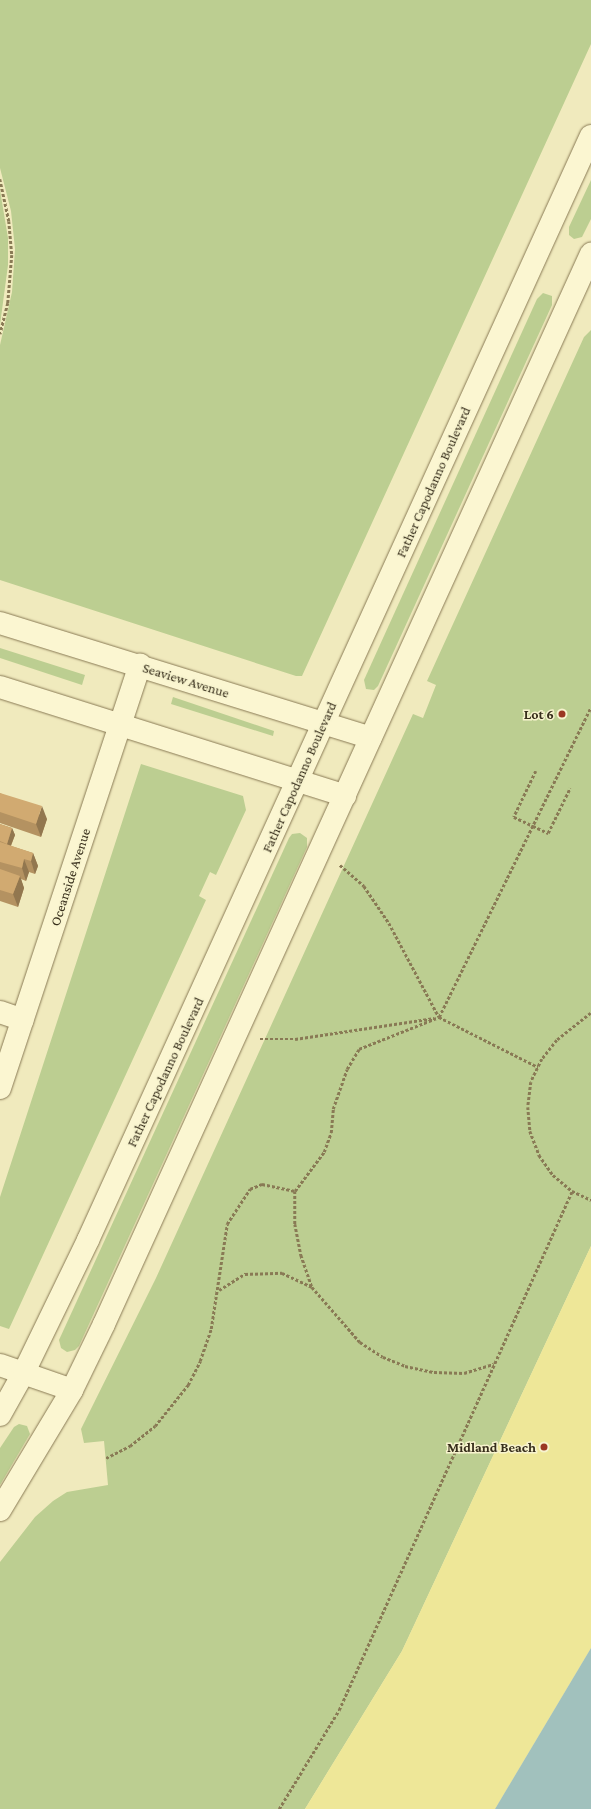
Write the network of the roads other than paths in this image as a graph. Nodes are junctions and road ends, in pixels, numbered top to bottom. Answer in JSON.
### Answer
{"nodes":[{"id":1,"x":591,"y":136,"type":"edge"},
{"id":2,"x":591,"y":254,"type":"edge"},
{"id":3,"x":0,"y":623,"type":"edge"},
{"id":4,"x":140,"y":665,"type":"junction"},
{"id":5,"x":0,"y":687,"type":"edge"},
{"id":6,"x":325,"y":722,"type":"junction"},
{"id":7,"x":119,"y":725,"type":"junction"},
{"id":8,"x":371,"y":738,"type":"junction"},
{"id":9,"x":298,"y":781,"type":"junction"},
{"id":10,"x":345,"y":796,"type":"junction"},
{"id":11,"x":0,"y":1012,"type":"edge"},
{"id":12,"x":23,"y":1020,"type":"junction"},
{"id":13,"x":0,"y":1088,"type":"edge"},
{"id":14,"x":0,"y":1366,"type":"edge"},
{"id":15,"x":24,"y":1372,"type":"junction"},
{"id":16,"x":72,"y":1390,"type":"junction"},
{"id":17,"x":0,"y":1415,"type":"edge"},
{"id":18,"x":0,"y":1510,"type":"edge"}],
"edges":[{"from":1,"to":6,"type":"main road","name":"Father Capodanno Boulevard"},
{"from":2,"to":8,"type":"main road"},
{"from":3,"to":4,"type":"main road","name":"Seaview Avenue"},
{"from":4,"to":6,"type":"main road","name":"Seaview Avenue"},
{"from":4,"to":7,"type":"main road","name":"Oceanside Avenue"},
{"from":5,"to":7,"type":"main road"},
{"from":6,"to":8,"type":"main road","name":"Seaview Avenue"},
{"from":6,"to":9,"type":"main road","name":"Father Capodanno Boulevard"},
{"from":7,"to":9,"type":"main road"},
{"from":7,"to":12,"type":"main road","name":"Oceanside Avenue"},
{"from":8,"to":10,"type":"main road"},
{"from":9,"to":10,"type":"main road"},
{"from":9,"to":15,"type":"main road","name":"Father Capodanno Boulevard"},
{"from":10,"to":16,"type":"main road"},
{"from":11,"to":12,"type":"main road"},
{"from":12,"to":13,"type":"main road","name":"Oceanside Avenue"},
{"from":14,"to":15,"type":"main road"},
{"from":15,"to":16,"type":"main road"},
{"from":15,"to":17,"type":"main road","name":"Father Capodanno Boulevard"},
{"from":16,"to":18,"type":"main road"}]}
